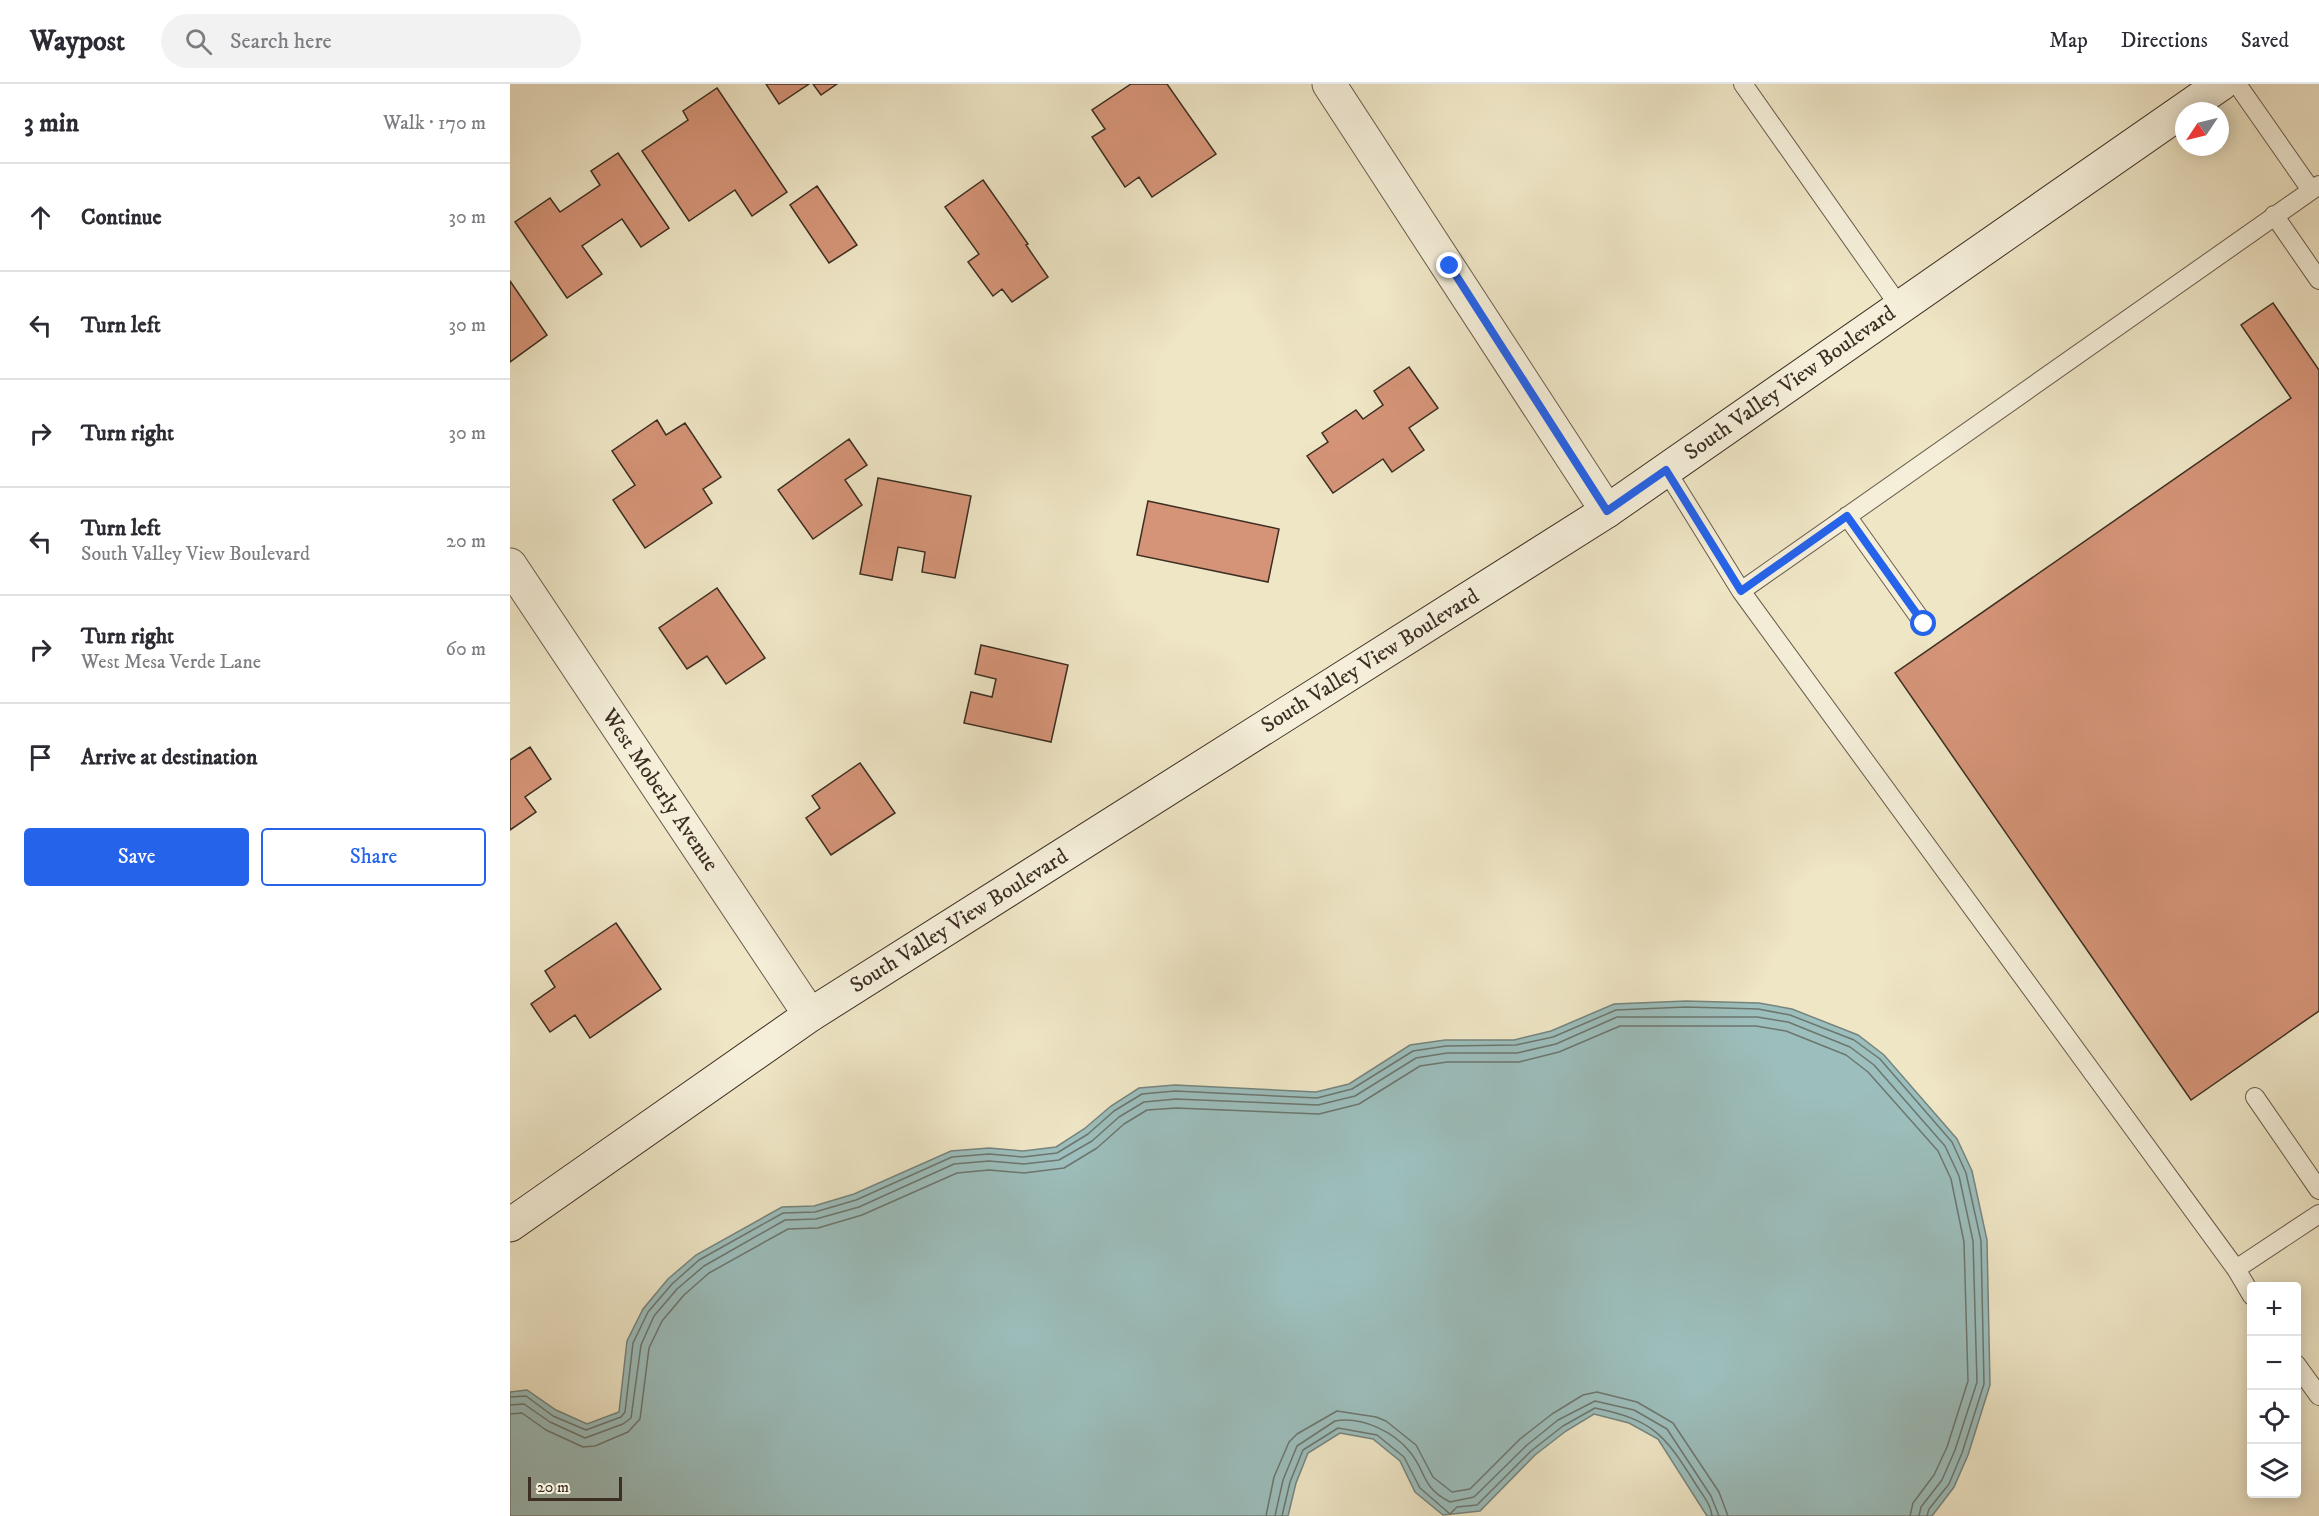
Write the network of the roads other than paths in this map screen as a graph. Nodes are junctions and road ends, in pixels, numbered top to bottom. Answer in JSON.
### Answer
{"nodes":[{"id":1,"x":1329,"y":84,"type":"edge"},
{"id":2,"x":1743,"y":84,"type":"edge"},
{"id":3,"x":2221,"y":84,"type":"edge"},
{"id":4,"x":2237,"y":84,"type":"edge"},
{"id":5,"x":2315,"y":187,"type":"edge"},
{"id":6,"x":2274,"y":216,"type":"junction"},
{"id":7,"x":2319,"y":280,"type":"edge"},
{"id":8,"x":1900,"y":307,"type":"junction"},
{"id":9,"x":1666,"y":470,"type":"junction"},
{"id":10,"x":1607,"y":511,"type":"junction"},
{"id":11,"x":1847,"y":516,"type":"junction"},
{"id":12,"x":510,"y":565,"type":"edge"},
{"id":13,"x":1741,"y":591,"type":"junction"},
{"id":14,"x":1924,"y":624,"type":"dead end"},
{"id":15,"x":810,"y":1015,"type":"junction"},
{"id":16,"x":2255,"y":1097,"type":"dead end"},
{"id":17,"x":2319,"y":1190,"type":"edge"},
{"id":18,"x":2319,"y":1214,"type":"edge"},
{"id":19,"x":510,"y":1225,"type":"edge"},
{"id":20,"x":2236,"y":1269,"type":"junction"},
{"id":21,"x":2247,"y":1288,"type":"edge"},
{"id":22,"x":2301,"y":1371,"type":"edge"},
{"id":23,"x":2319,"y":1396,"type":"edge"}],
"edges":[{"from":1,"to":10,"type":"main road"},
{"from":2,"to":8,"type":"lane"},
{"from":3,"to":8,"type":"main road","name":"South Valley View Boulevard"},
{"from":4,"to":5,"type":"lane"},
{"from":5,"to":6,"type":"lane"},
{"from":6,"to":7,"type":"lane"},
{"from":6,"to":11,"type":"lane"},
{"from":8,"to":9,"type":"main road","name":"South Valley View Boulevard"},
{"from":9,"to":10,"type":"main road","name":"South Valley View Boulevard"},
{"from":9,"to":13,"type":"lane"},
{"from":10,"to":15,"type":"main road","name":"South Valley View Boulevard"},
{"from":11,"to":13,"type":"lane"},
{"from":11,"to":14,"type":"lane"},
{"from":12,"to":15,"type":"main road","name":"West Moberly Avenue"},
{"from":13,"to":20,"type":"lane"},
{"from":15,"to":19,"type":"main road","name":"South Valley View Boulevard"},
{"from":16,"to":17,"type":"lane"},
{"from":18,"to":20,"type":"lane"},
{"from":20,"to":21,"type":"lane"},
{"from":22,"to":23,"type":"lane"}]}
